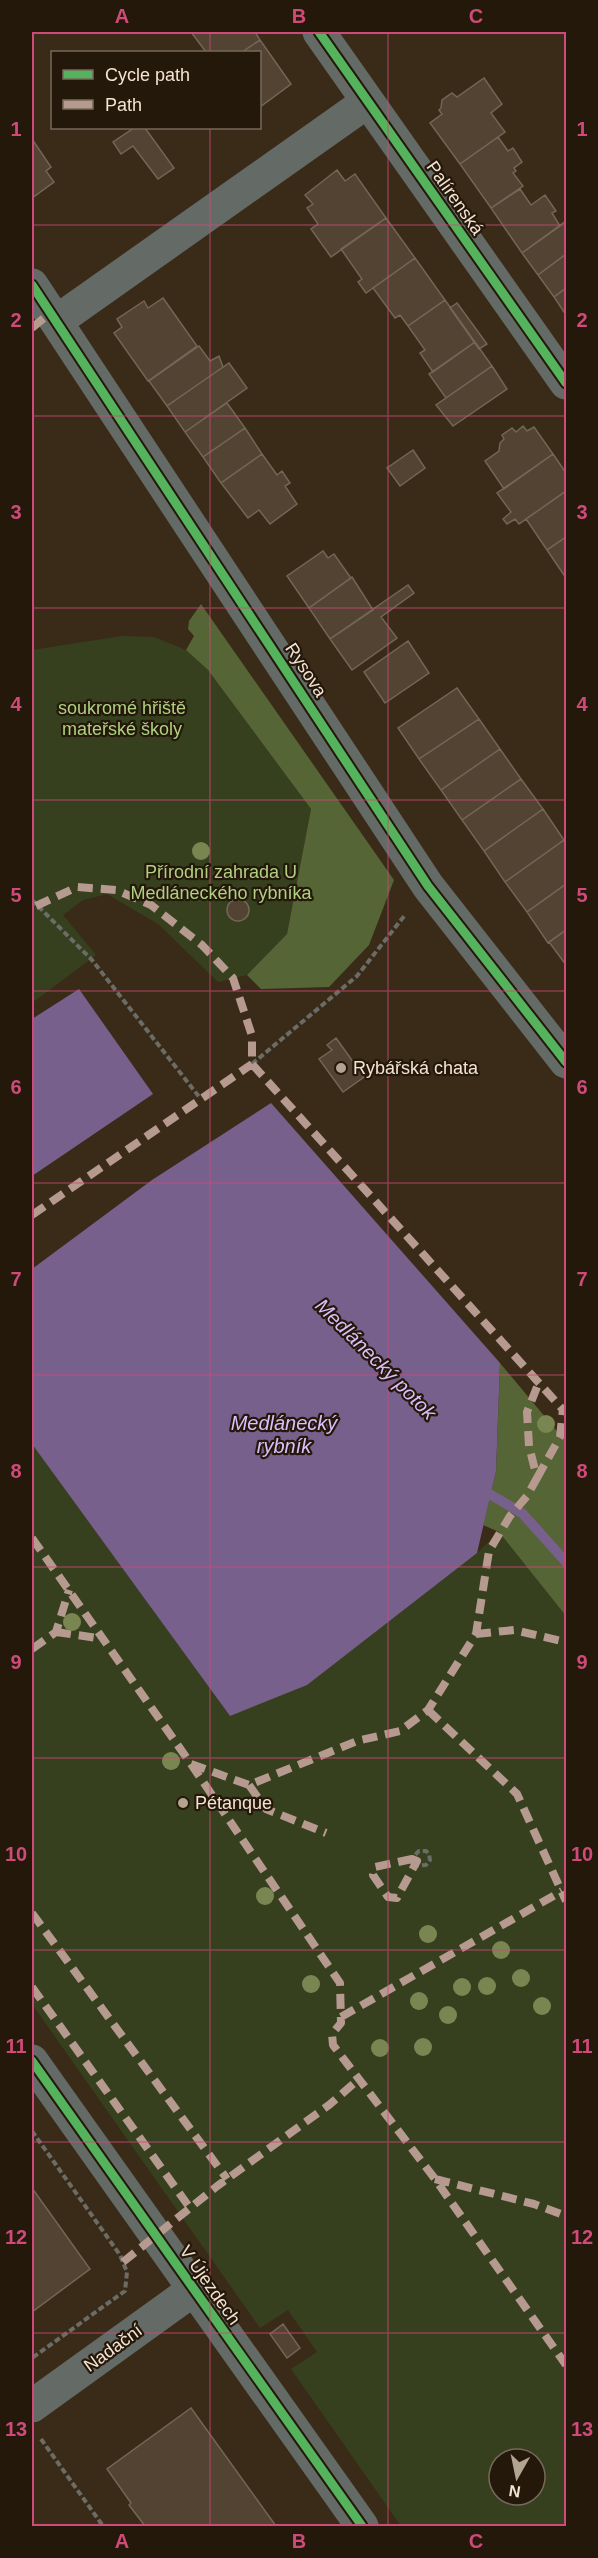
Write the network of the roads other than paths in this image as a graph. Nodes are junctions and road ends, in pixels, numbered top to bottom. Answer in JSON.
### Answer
{"nodes":[{"id":1,"x":319,"y":32,"type":"edge"},
{"id":2,"x":367,"y":102,"type":"junction"},
{"id":3,"x":32,"y":285,"type":"edge"},
{"id":4,"x":57,"y":321,"type":"junction"},
{"id":5,"x":567,"y":383,"type":"edge"},
{"id":6,"x":567,"y":1062,"type":"edge"},
{"id":7,"x":32,"y":2061,"type":"edge"},
{"id":8,"x":193,"y":2290,"type":"junction"},
{"id":9,"x":35,"y":2421,"type":"edge"},
{"id":10,"x":362,"y":2526,"type":"edge"}],
"edges":[{"from":1,"to":2,"type":"street","name":"Palírenská"},
{"from":2,"to":4,"type":"street"},
{"from":2,"to":5,"type":"street","name":"Palírenská"},
{"from":3,"to":4,"type":"street","name":"Rysova"},
{"from":4,"to":6,"type":"street","name":"Rysova"},
{"from":7,"to":8,"type":"street","name":"V Újezdech"},
{"from":8,"to":9,"type":"street","name":"Nadační"},
{"from":8,"to":10,"type":"street","name":"V Újezdech"}]}
